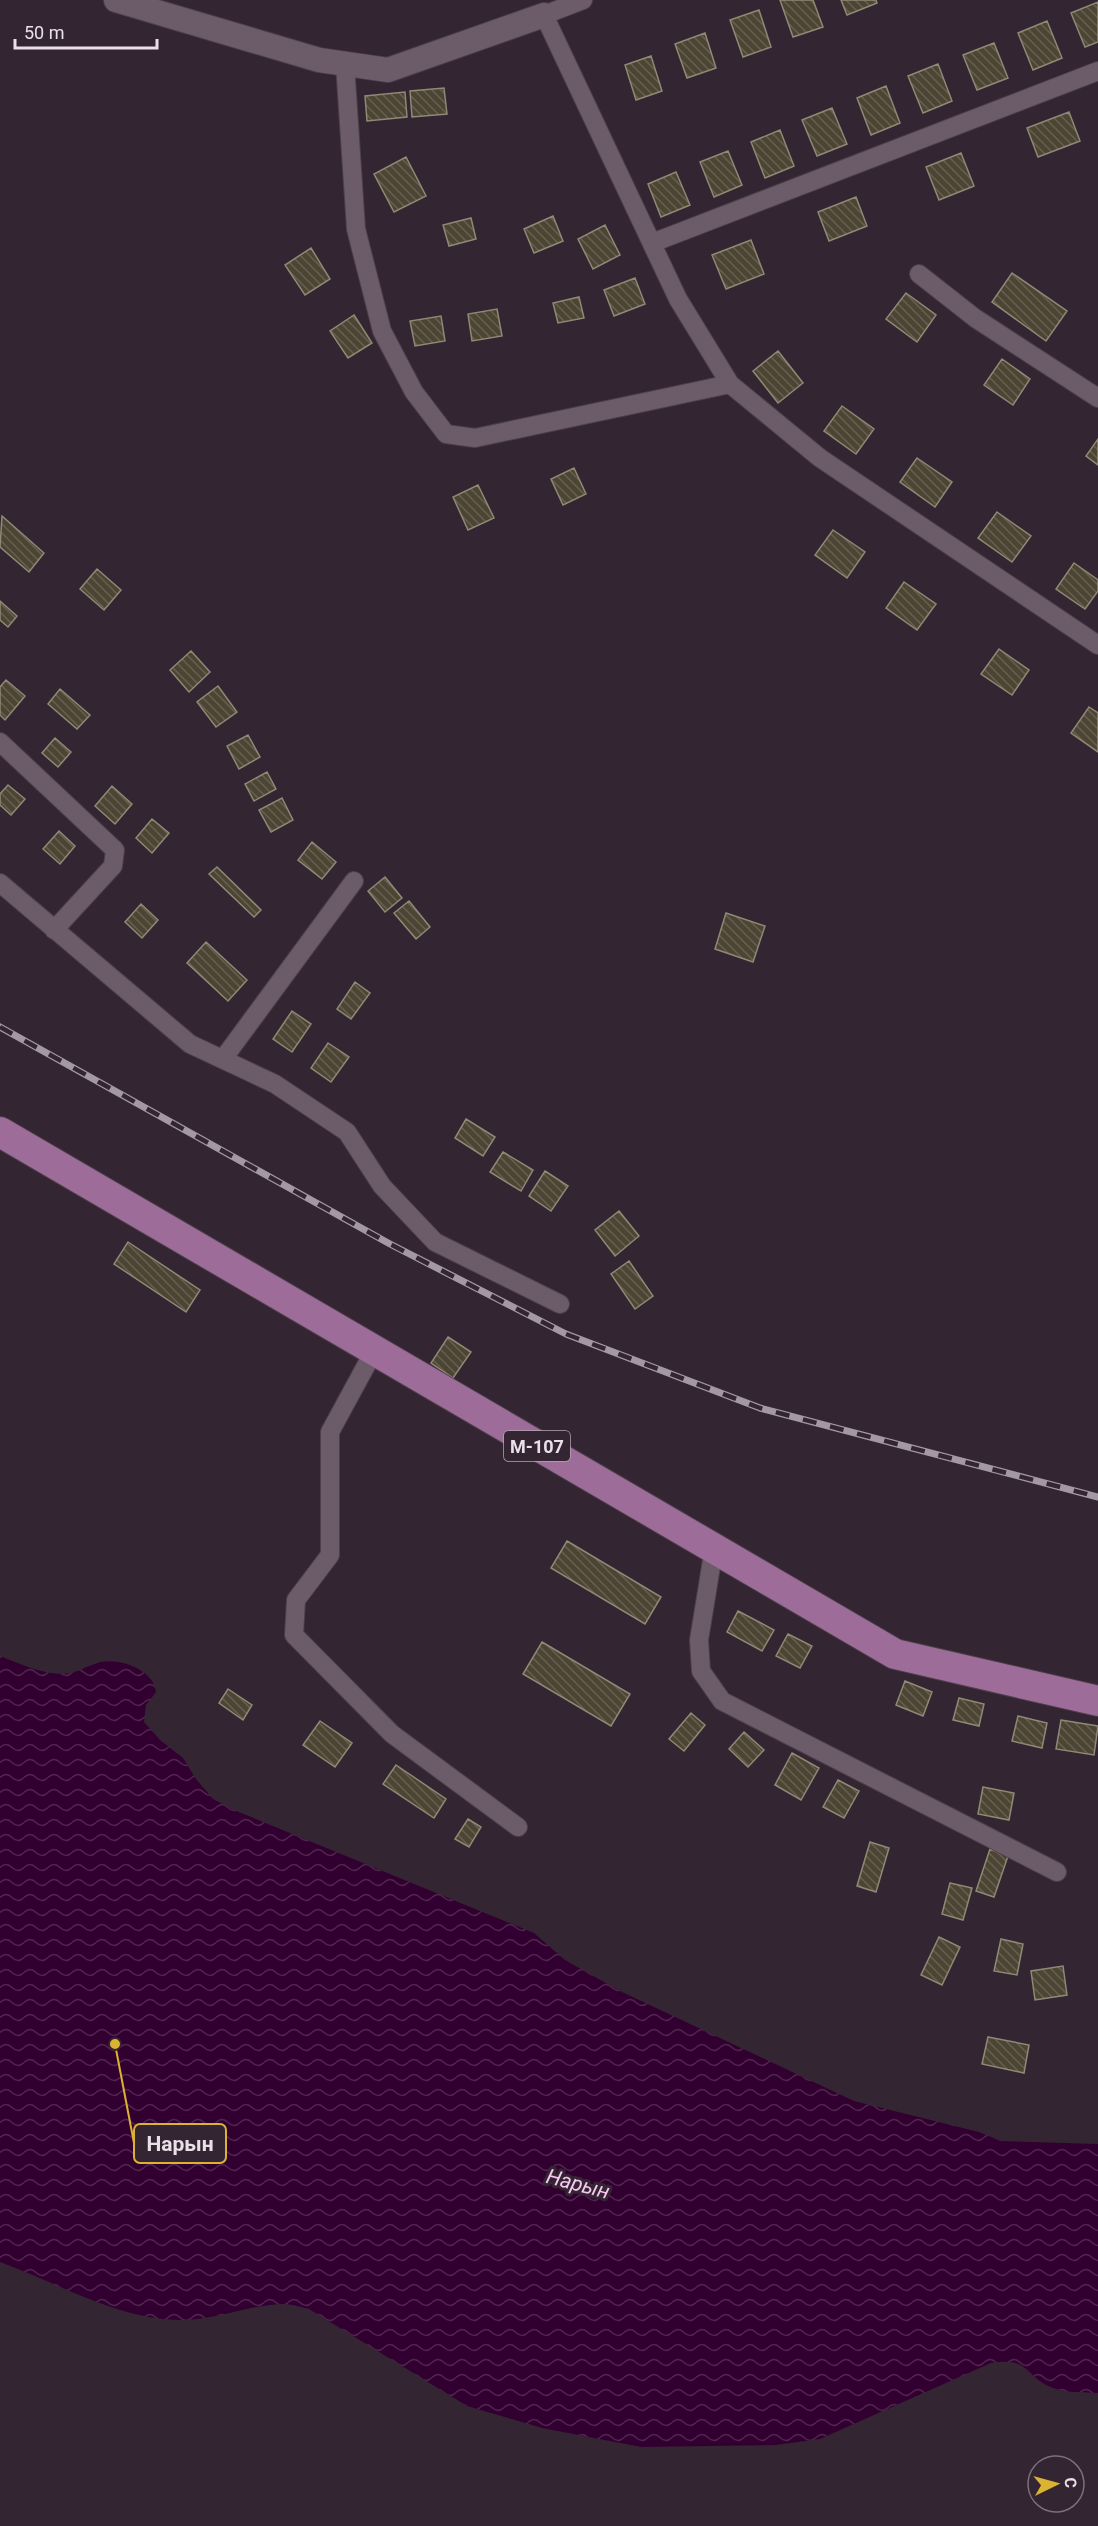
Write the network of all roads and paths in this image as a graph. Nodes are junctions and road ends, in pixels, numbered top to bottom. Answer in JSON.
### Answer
{"nodes":[{"id":1,"x":116,"y":0,"type":"edge"},
{"id":2,"x":583,"y":0,"type":"edge"},
{"id":3,"x":544,"y":15,"type":"junction"},
{"id":4,"x":345,"y":64,"type":"junction"},
{"id":5,"x":1098,"y":71,"type":"edge"},
{"id":6,"x":652,"y":243,"type":"junction"},
{"id":7,"x":919,"y":274,"type":"dead end"},
{"id":8,"x":730,"y":384,"type":"junction"},
{"id":9,"x":1098,"y":398,"type":"edge"},
{"id":10,"x":1098,"y":645,"type":"edge"},
{"id":11,"x":0,"y":742,"type":"edge"},
{"id":12,"x":354,"y":881,"type":"dead end"},
{"id":13,"x":0,"y":883,"type":"edge"},
{"id":14,"x":54,"y":930,"type":"junction"},
{"id":15,"x":223,"y":1059,"type":"junction"},
{"id":16,"x":0,"y":1132,"type":"edge"},
{"id":17,"x":560,"y":1304,"type":"dead end"},
{"id":18,"x":375,"y":1350,"type":"junction"},
{"id":19,"x":714,"y":1548,"type":"junction"},
{"id":20,"x":1098,"y":1701,"type":"edge"},
{"id":21,"x":518,"y":1827,"type":"dead end"},
{"id":22,"x":1057,"y":1872,"type":"dead end"}],
"edges":[{"from":1,"to":4,"type":"street"},
{"from":2,"to":3,"type":"street"},
{"from":3,"to":4,"type":"street"},
{"from":3,"to":6,"type":"street"},
{"from":4,"to":8,"type":"street"},
{"from":5,"to":6,"type":"street"},
{"from":6,"to":8,"type":"street"},
{"from":7,"to":9,"type":"street"},
{"from":8,"to":10,"type":"street"},
{"from":11,"to":14,"type":"street"},
{"from":12,"to":15,"type":"street"},
{"from":13,"to":14,"type":"street"},
{"from":14,"to":15,"type":"street"},
{"from":15,"to":17,"type":"street"},
{"from":16,"to":18,"type":"main road","number":"М-107"},
{"from":18,"to":19,"type":"main road","number":"М-107"},
{"from":18,"to":21,"type":"street"},
{"from":19,"to":20,"type":"main road","number":"М-107"},
{"from":19,"to":22,"type":"street"}]}
